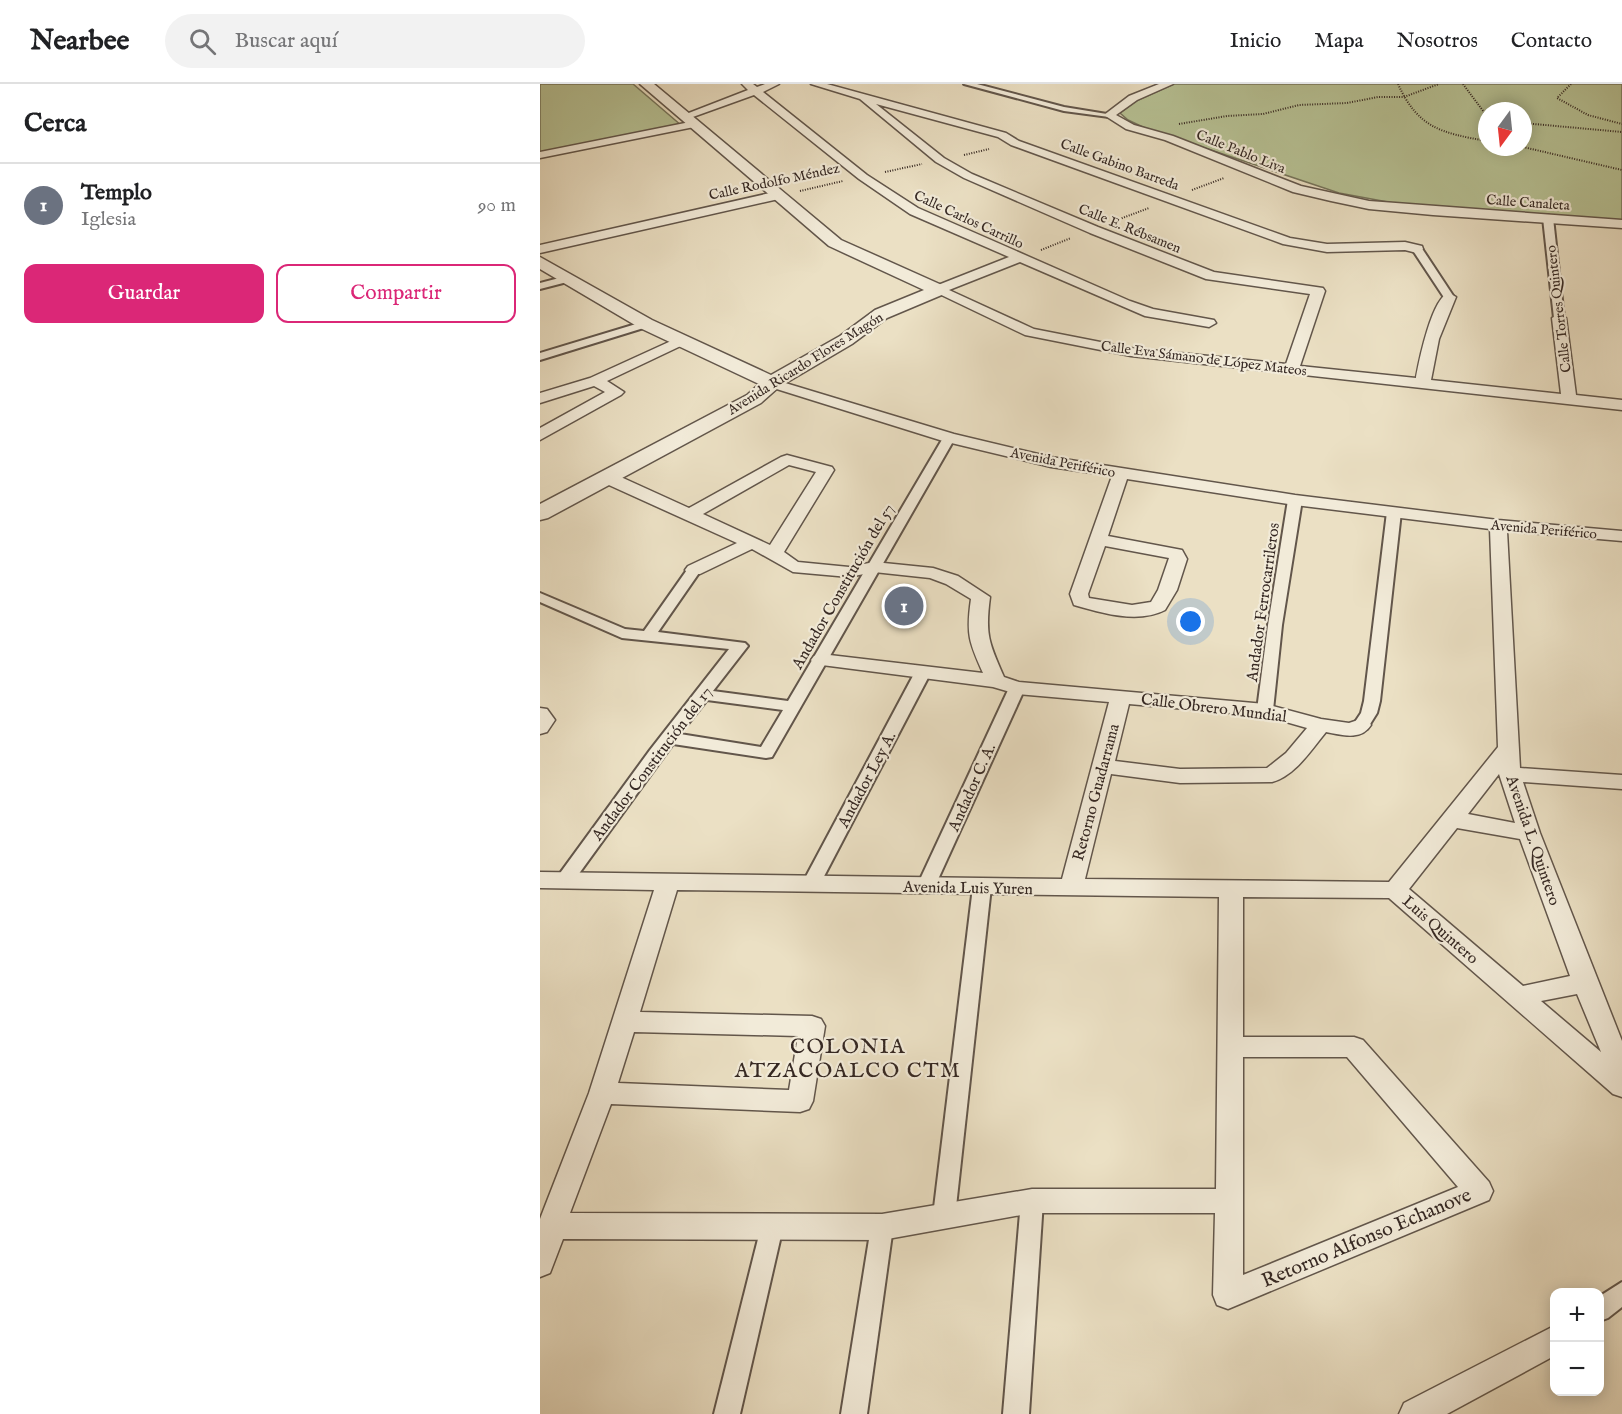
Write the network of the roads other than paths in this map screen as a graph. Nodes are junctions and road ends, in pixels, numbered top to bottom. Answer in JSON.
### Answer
{"nodes":[{"id":1,"x":646,"y":84,"type":"edge"},
{"id":2,"x":774,"y":84,"type":"edge"},
{"id":3,"x":816,"y":84,"type":"edge"},
{"id":4,"x":968,"y":84,"type":"edge"},
{"id":5,"x":1168,"y":84,"type":"edge"},
{"id":6,"x":752,"y":88,"type":"edge"},
{"id":7,"x":862,"y":97,"type":"junction"},
{"id":8,"x":1109,"y":115,"type":"junction"},
{"id":9,"x":690,"y":120,"type":"junction"},
{"id":10,"x":540,"y":155,"type":"edge"},
{"id":11,"x":779,"y":195,"type":"junction"},
{"id":12,"x":1433,"y":211,"type":"joint"},
{"id":13,"x":1548,"y":218,"type":"junction"},
{"id":14,"x":1622,"y":224,"type":"edge"},
{"id":15,"x":540,"y":249,"type":"edge"},
{"id":16,"x":1417,"y":249,"type":"joint"},
{"id":17,"x":1019,"y":258,"type":"junction"},
{"id":18,"x":540,"y":262,"type":"edge"},
{"id":19,"x":567,"y":279,"type":"junction"},
{"id":20,"x":540,"y":286,"type":"edge"},
{"id":21,"x":938,"y":290,"type":"junction"},
{"id":22,"x":1449,"y":297,"type":"joint"},
{"id":23,"x":1559,"y":318,"type":"joint"},
{"id":24,"x":1209,"y":322,"type":"dead end"},
{"id":25,"x":646,"y":324,"type":"junction"},
{"id":26,"x":682,"y":340,"type":"junction"},
{"id":27,"x":540,"y":357,"type":"edge"},
{"id":28,"x":1292,"y":369,"type":"junction"},
{"id":29,"x":595,"y":381,"type":"junction"},
{"id":30,"x":772,"y":383,"type":"junction"},
{"id":31,"x":1423,"y":384,"type":"junction"},
{"id":32,"x":540,"y":398,"type":"edge"},
{"id":33,"x":1569,"y":399,"type":"junction"},
{"id":34,"x":1622,"y":405,"type":"edge"},
{"id":35,"x":540,"y":435,"type":"edge"},
{"id":36,"x":950,"y":438,"type":"junction"},
{"id":37,"x":1121,"y":473,"type":"junction"},
{"id":38,"x":606,"y":477,"type":"junction"},
{"id":39,"x":1295,"y":500,"type":"junction"},
{"id":40,"x":1394,"y":512,"type":"junction"},
{"id":41,"x":540,"y":513,"type":"edge"},
{"id":42,"x":691,"y":514,"type":"junction"},
{"id":43,"x":1498,"y":525,"type":"junction"},
{"id":44,"x":1622,"y":536,"type":"edge"},
{"id":45,"x":1098,"y":539,"type":"junction"},
{"id":46,"x":751,"y":543,"type":"junction"},
{"id":47,"x":774,"y":552,"type":"junction"},
{"id":48,"x":874,"y":567,"type":"junction"},
{"id":49,"x":694,"y":570,"type":"joint"},
{"id":50,"x":540,"y":597,"type":"edge"},
{"id":51,"x":647,"y":637,"type":"junction"},
{"id":52,"x":821,"y":660,"type":"junction"},
{"id":53,"x":922,"y":674,"type":"junction"},
{"id":54,"x":996,"y":681,"type":"junction"},
{"id":55,"x":1017,"y":688,"type":"junction"},
{"id":56,"x":702,"y":694,"type":"junction"},
{"id":57,"x":1120,"y":696,"type":"junction"},
{"id":58,"x":794,"y":707,"type":"junction"},
{"id":59,"x":1265,"y":710,"type":"junction"},
{"id":60,"x":540,"y":714,"type":"edge"},
{"id":61,"x":1321,"y":725,"type":"junction"},
{"id":62,"x":1361,"y":725,"type":"joint"},
{"id":63,"x":540,"y":727,"type":"edge"},
{"id":64,"x":669,"y":738,"type":"junction"},
{"id":65,"x":1508,"y":749,"type":"junction"},
{"id":66,"x":1101,"y":766,"type":"junction"},
{"id":67,"x":1510,"y":774,"type":"junction"},
{"id":68,"x":1622,"y":782,"type":"edge"},
{"id":69,"x":1451,"y":819,"type":"junction"},
{"id":70,"x":1529,"y":833,"type":"junction"},
{"id":71,"x":540,"y":880,"type":"edge"},
{"id":72,"x":564,"y":880,"type":"junction"},
{"id":73,"x":669,"y":882,"type":"junction"},
{"id":74,"x":811,"y":884,"type":"junction"},
{"id":75,"x":926,"y":886,"type":"junction"},
{"id":76,"x":982,"y":887,"type":"junction"},
{"id":77,"x":1231,"y":887,"type":"junction"},
{"id":78,"x":1071,"y":888,"type":"junction"},
{"id":79,"x":1395,"y":890,"type":"junction"},
{"id":80,"x":1585,"y":983,"type":"junction"},
{"id":81,"x":1519,"y":996,"type":"junction"},
{"id":82,"x":625,"y":1022,"type":"junction"},
{"id":83,"x":1230,"y":1047,"type":"junction"},
{"id":84,"x":1622,"y":1072,"type":"edge"},
{"id":85,"x":1622,"y":1086,"type":"edge"},
{"id":86,"x":602,"y":1093,"type":"junction"},
{"id":87,"x":1032,"y":1201,"type":"junction"},
{"id":88,"x":1230,"y":1201,"type":"junction"},
{"id":89,"x":944,"y":1216,"type":"junction"},
{"id":90,"x":551,"y":1226,"type":"junction"},
{"id":91,"x":772,"y":1227,"type":"junction"},
{"id":92,"x":882,"y":1227,"type":"junction"},
{"id":93,"x":540,"y":1264,"type":"edge"},
{"id":94,"x":1622,"y":1293,"type":"edge"},
{"id":95,"x":1604,"y":1306,"type":"edge"},
{"id":96,"x":1550,"y":1342,"type":"edge"},
{"id":97,"x":727,"y":1414,"type":"edge"},
{"id":98,"x":854,"y":1414,"type":"edge"},
{"id":99,"x":1016,"y":1414,"type":"edge"},
{"id":100,"x":1415,"y":1414,"type":"edge"}],
"edges":[{"from":1,"to":9,"type":"street","name":"Calle Eva Sámano de López Mateos"},
{"from":2,"to":6,"type":"street"},
{"from":3,"to":7,"type":"street","name":"Calle Gabino Barreda"},
{"from":4,"to":8,"type":"street"},
{"from":5,"to":8,"type":"street"},
{"from":6,"to":9,"type":"street"},
{"from":6,"to":17,"type":"street","name":"Calle Carlos Carrillo"},
{"from":7,"to":16,"type":"street","name":"Calle Gabino Barreda"},
{"from":7,"to":28,"type":"street","name":"Calle E. Rébsamen"},
{"from":8,"to":12,"type":"street","name":"Calle Pablo Liva"},
{"from":9,"to":10,"type":"street"},
{"from":9,"to":11,"type":"street","name":"Calle Eva Sámano de López Mateos"},
{"from":11,"to":15,"type":"street","name":"Calle Rodolfo Méndez"},
{"from":11,"to":21,"type":"street","name":"Calle Eva Sámano de López Mateos"},
{"from":12,"to":13,"type":"street","name":"Calle Canaleta"},
{"from":13,"to":14,"type":"street","name":"Calle Canaleta"},
{"from":13,"to":23,"type":"street","name":"Calle Torres Quintero"},
{"from":16,"to":22,"type":"street"},
{"from":17,"to":21,"type":"street","name":"Avenida Ricardo Flores Magón"},
{"from":17,"to":24,"type":"street","name":"Calle Carlos Carrillo"},
{"from":18,"to":19,"type":"street","name":"Avenida Periférico"},
{"from":19,"to":20,"type":"street"},
{"from":19,"to":25,"type":"street","name":"Avenida Periférico"},
{"from":21,"to":28,"type":"street","name":"Calle Eva Sámano de López Mateos"},
{"from":21,"to":30,"type":"street","name":"Avenida Ricardo Flores Magón"},
{"from":22,"to":31,"type":"street"},
{"from":23,"to":33,"type":"street","name":"Calle Torres Quintero"},
{"from":25,"to":26,"type":"street","name":"Avenida Periférico"},
{"from":25,"to":27,"type":"street"},
{"from":26,"to":29,"type":"street"},
{"from":26,"to":30,"type":"street","name":"Avenida Periférico"},
{"from":28,"to":31,"type":"street","name":"Calle Eva Sámano de López Mateos"},
{"from":29,"to":32,"type":"street"},
{"from":29,"to":35,"type":"street"},
{"from":30,"to":36,"type":"street","name":"Avenida Periférico"},
{"from":30,"to":38,"type":"street","name":"Avenida Ricardo Flores Magón"},
{"from":31,"to":33,"type":"street","name":"Calle Eva Sámano de López Mateos"},
{"from":33,"to":34,"type":"street","name":"Calle Eva Sámano de López Mateos"},
{"from":36,"to":37,"type":"street","name":"Avenida Periférico"},
{"from":36,"to":48,"type":"street","name":"Andador Constitución del 57"},
{"from":37,"to":39,"type":"street","name":"Avenida Periférico"},
{"from":37,"to":45,"type":"street"},
{"from":38,"to":41,"type":"street","name":"Avenida Ricardo Flores Magón"},
{"from":38,"to":42,"type":"street"},
{"from":39,"to":40,"type":"street","name":"Avenida Periférico"},
{"from":39,"to":59,"type":"street","name":"Andador Ferrocarrileros"},
{"from":40,"to":43,"type":"street","name":"Avenida Periférico"},
{"from":40,"to":62,"type":"street","name":"Calle Obrero Mundial"},
{"from":42,"to":46,"type":"street"},
{"from":42,"to":47,"type":"street"},
{"from":43,"to":44,"type":"street","name":"Avenida Periférico"},
{"from":43,"to":65,"type":"street","name":"Avenida L. Quintero"},
{"from":45,"to":45,"type":"street"},
{"from":46,"to":47,"type":"street"},
{"from":46,"to":49,"type":"street"},
{"from":47,"to":48,"type":"street"},
{"from":48,"to":52,"type":"street","name":"Andador Constitución del 57"},
{"from":48,"to":54,"type":"street"},
{"from":49,"to":51,"type":"street"},
{"from":50,"to":51,"type":"street"},
{"from":51,"to":56,"type":"street","name":"Andador Constitución del 17"},
{"from":52,"to":53,"type":"street","name":"Calle Obrero Mundial"},
{"from":52,"to":58,"type":"street","name":"Andador Constitución del 57"},
{"from":53,"to":54,"type":"street","name":"Calle Obrero Mundial"},
{"from":53,"to":74,"type":"street","name":"Andador Ley A."},
{"from":54,"to":55,"type":"street","name":"Calle Obrero Mundial"},
{"from":55,"to":57,"type":"street","name":"Calle Obrero Mundial"},
{"from":55,"to":75,"type":"street","name":"Andador C. A."},
{"from":56,"to":58,"type":"street"},
{"from":56,"to":64,"type":"street","name":"Andador Constitución del 17"},
{"from":57,"to":59,"type":"street","name":"Calle Obrero Mundial"},
{"from":57,"to":66,"type":"street","name":"Retorno Guadarrama"},
{"from":58,"to":64,"type":"street","name":"Andador Constitución del 57"},
{"from":59,"to":61,"type":"street","name":"Calle Obrero Mundial"},
{"from":60,"to":63,"type":"street"},
{"from":61,"to":62,"type":"street","name":"Calle Obrero Mundial"},
{"from":61,"to":66,"type":"street"},
{"from":64,"to":72,"type":"street","name":"Andador Constitución del 17"},
{"from":65,"to":67,"type":"street","name":"Avenida L. Quintero"},
{"from":65,"to":69,"type":"street","name":"Luis Quintero"},
{"from":66,"to":78,"type":"street","name":"Retorno Guadarrama"},
{"from":67,"to":68,"type":"street"},
{"from":67,"to":70,"type":"street","name":"Avenida L. Quintero"},
{"from":69,"to":70,"type":"street"},
{"from":69,"to":79,"type":"street","name":"Luis Quintero"},
{"from":70,"to":80,"type":"street","name":"Avenida L. Quintero"},
{"from":71,"to":72,"type":"street","name":"Avenida Luis Yuren"},
{"from":72,"to":73,"type":"street","name":"Avenida Luis Yuren"},
{"from":73,"to":74,"type":"street","name":"Avenida Luis Yuren"},
{"from":73,"to":82,"type":"street"},
{"from":74,"to":75,"type":"street","name":"Avenida Luis Yuren"},
{"from":75,"to":76,"type":"street","name":"Avenida Luis Yuren"},
{"from":76,"to":78,"type":"street","name":"Avenida Luis Yuren"},
{"from":76,"to":89,"type":"street"},
{"from":77,"to":78,"type":"street","name":"Avenida Luis Yuren"},
{"from":77,"to":79,"type":"street","name":"Avenida Luis Yuren"},
{"from":77,"to":83,"type":"street","name":"Retorno Alfonso Echanove"},
{"from":79,"to":81,"type":"street","name":"Luis Quintero"},
{"from":80,"to":81,"type":"street"},
{"from":80,"to":84,"type":"street","name":"Avenida L. Quintero"},
{"from":81,"to":85,"type":"street","name":"Luis Quintero"},
{"from":82,"to":86,"type":"street"},
{"from":82,"to":86,"type":"street"},
{"from":83,"to":88,"type":"street","name":"Retorno Alfonso Echanove"},
{"from":83,"to":88,"type":"street","name":"Retorno Alfonso Echanove"},
{"from":86,"to":90,"type":"street"},
{"from":87,"to":88,"type":"street"},
{"from":87,"to":89,"type":"street"},
{"from":87,"to":99,"type":"street"},
{"from":89,"to":92,"type":"street"},
{"from":90,"to":91,"type":"street"},
{"from":90,"to":93,"type":"street"},
{"from":91,"to":92,"type":"street"},
{"from":91,"to":97,"type":"street"},
{"from":92,"to":98,"type":"street"},
{"from":94,"to":95,"type":"street"},
{"from":96,"to":100,"type":"street"}]}
